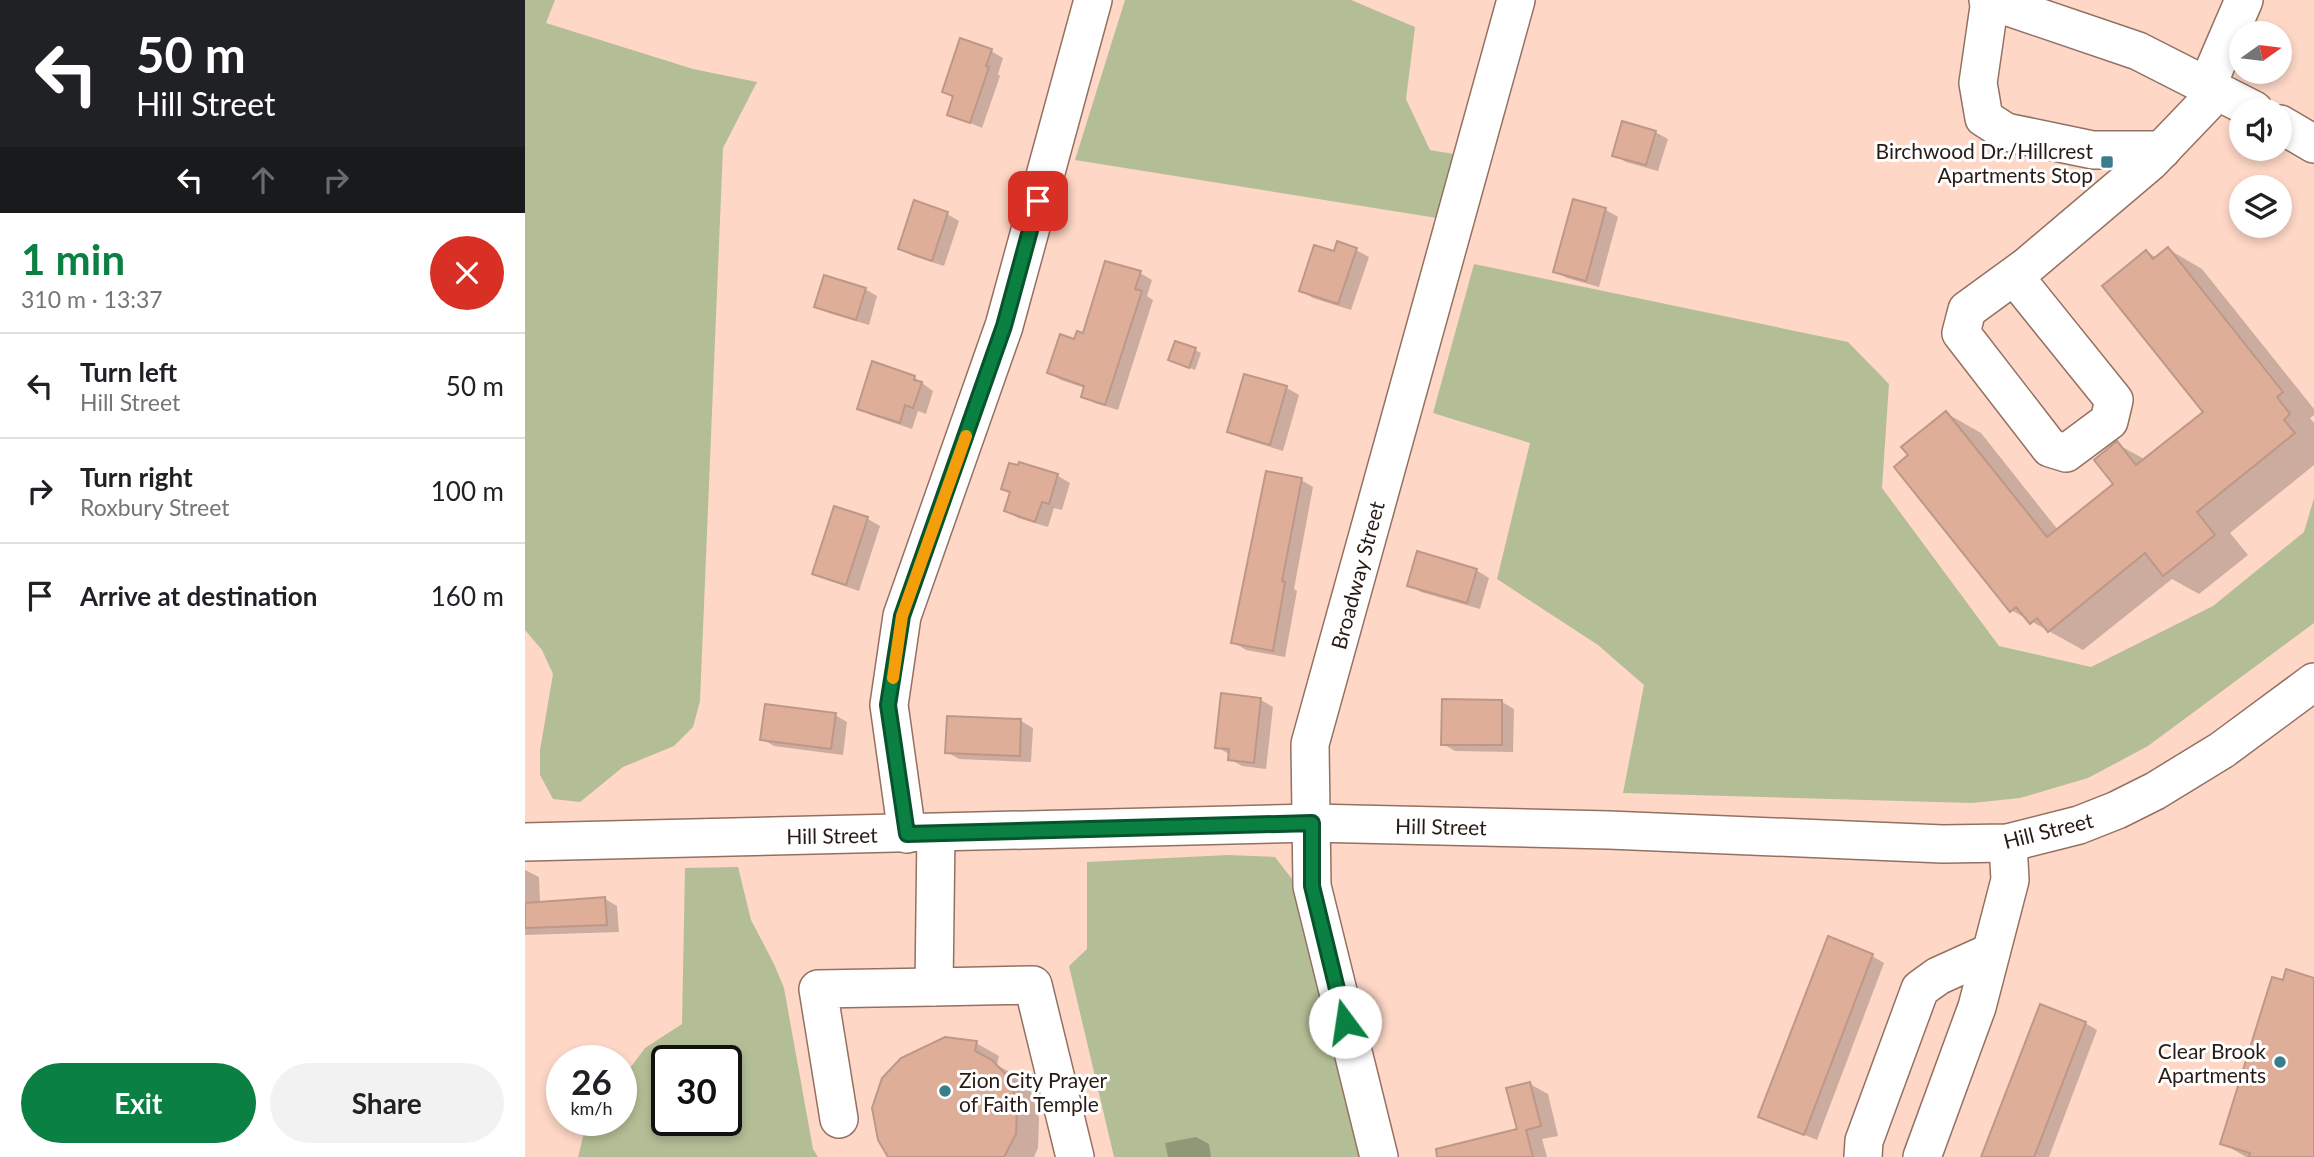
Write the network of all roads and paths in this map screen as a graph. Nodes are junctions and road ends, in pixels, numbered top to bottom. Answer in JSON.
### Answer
{"nodes":[{"id":1,"x":1093,"y":0,"type":"edge"},
{"id":2,"x":1516,"y":0,"type":"edge"},
{"id":3,"x":1989,"y":0,"type":"edge"},
{"id":4,"x":2244,"y":0,"type":"edge"},
{"id":5,"x":2212,"y":89,"type":"junction"},
{"id":6,"x":2230,"y":98,"type":"edge"},
{"id":7,"x":2292,"y":131,"type":"edge"},
{"id":8,"x":2314,"y":144,"type":"edge"},
{"id":9,"x":2162,"y":150,"type":"junction"},
{"id":10,"x":2014,"y":276,"type":"junction"},
{"id":11,"x":2314,"y":682,"type":"edge"},
{"id":12,"x":1312,"y":823,"type":"junction"},
{"id":13,"x":922,"y":834,"type":"junction"},
{"id":14,"x":525,"y":842,"type":"edge"},
{"id":15,"x":2008,"y":843,"type":"junction"},
{"id":16,"x":1991,"y":952,"type":"junction"},
{"id":17,"x":934,"y":987,"type":"junction"},
{"id":18,"x":839,"y":1119,"type":"dead end"},
{"id":19,"x":1075,"y":1157,"type":"edge"},
{"id":20,"x":1379,"y":1157,"type":"edge"},
{"id":21,"x":1863,"y":1157,"type":"edge"},
{"id":22,"x":1923,"y":1157,"type":"edge"}],
"edges":[{"from":1,"to":13,"type":"street"},
{"from":2,"to":12,"type":"street","name":"Broadway Street"},
{"from":3,"to":5,"type":"street"},
{"from":3,"to":9,"type":"street"},
{"from":4,"to":5,"type":"street"},
{"from":5,"to":6,"type":"street"},
{"from":5,"to":9,"type":"street"},
{"from":7,"to":8,"type":"street"},
{"from":9,"to":10,"type":"street"},
{"from":10,"to":10,"type":"street"},
{"from":11,"to":15,"type":"street","name":"Hill Street"},
{"from":12,"to":13,"type":"street","name":"Hill Street"},
{"from":12,"to":15,"type":"street","name":"Hill Street"},
{"from":12,"to":20,"type":"street","name":"Broadway Street"},
{"from":13,"to":14,"type":"street","name":"Hill Street"},
{"from":13,"to":17,"type":"street"},
{"from":15,"to":16,"type":"street"},
{"from":16,"to":21,"type":"street"},
{"from":16,"to":22,"type":"street"},
{"from":17,"to":18,"type":"street"},
{"from":17,"to":19,"type":"street"}]}
